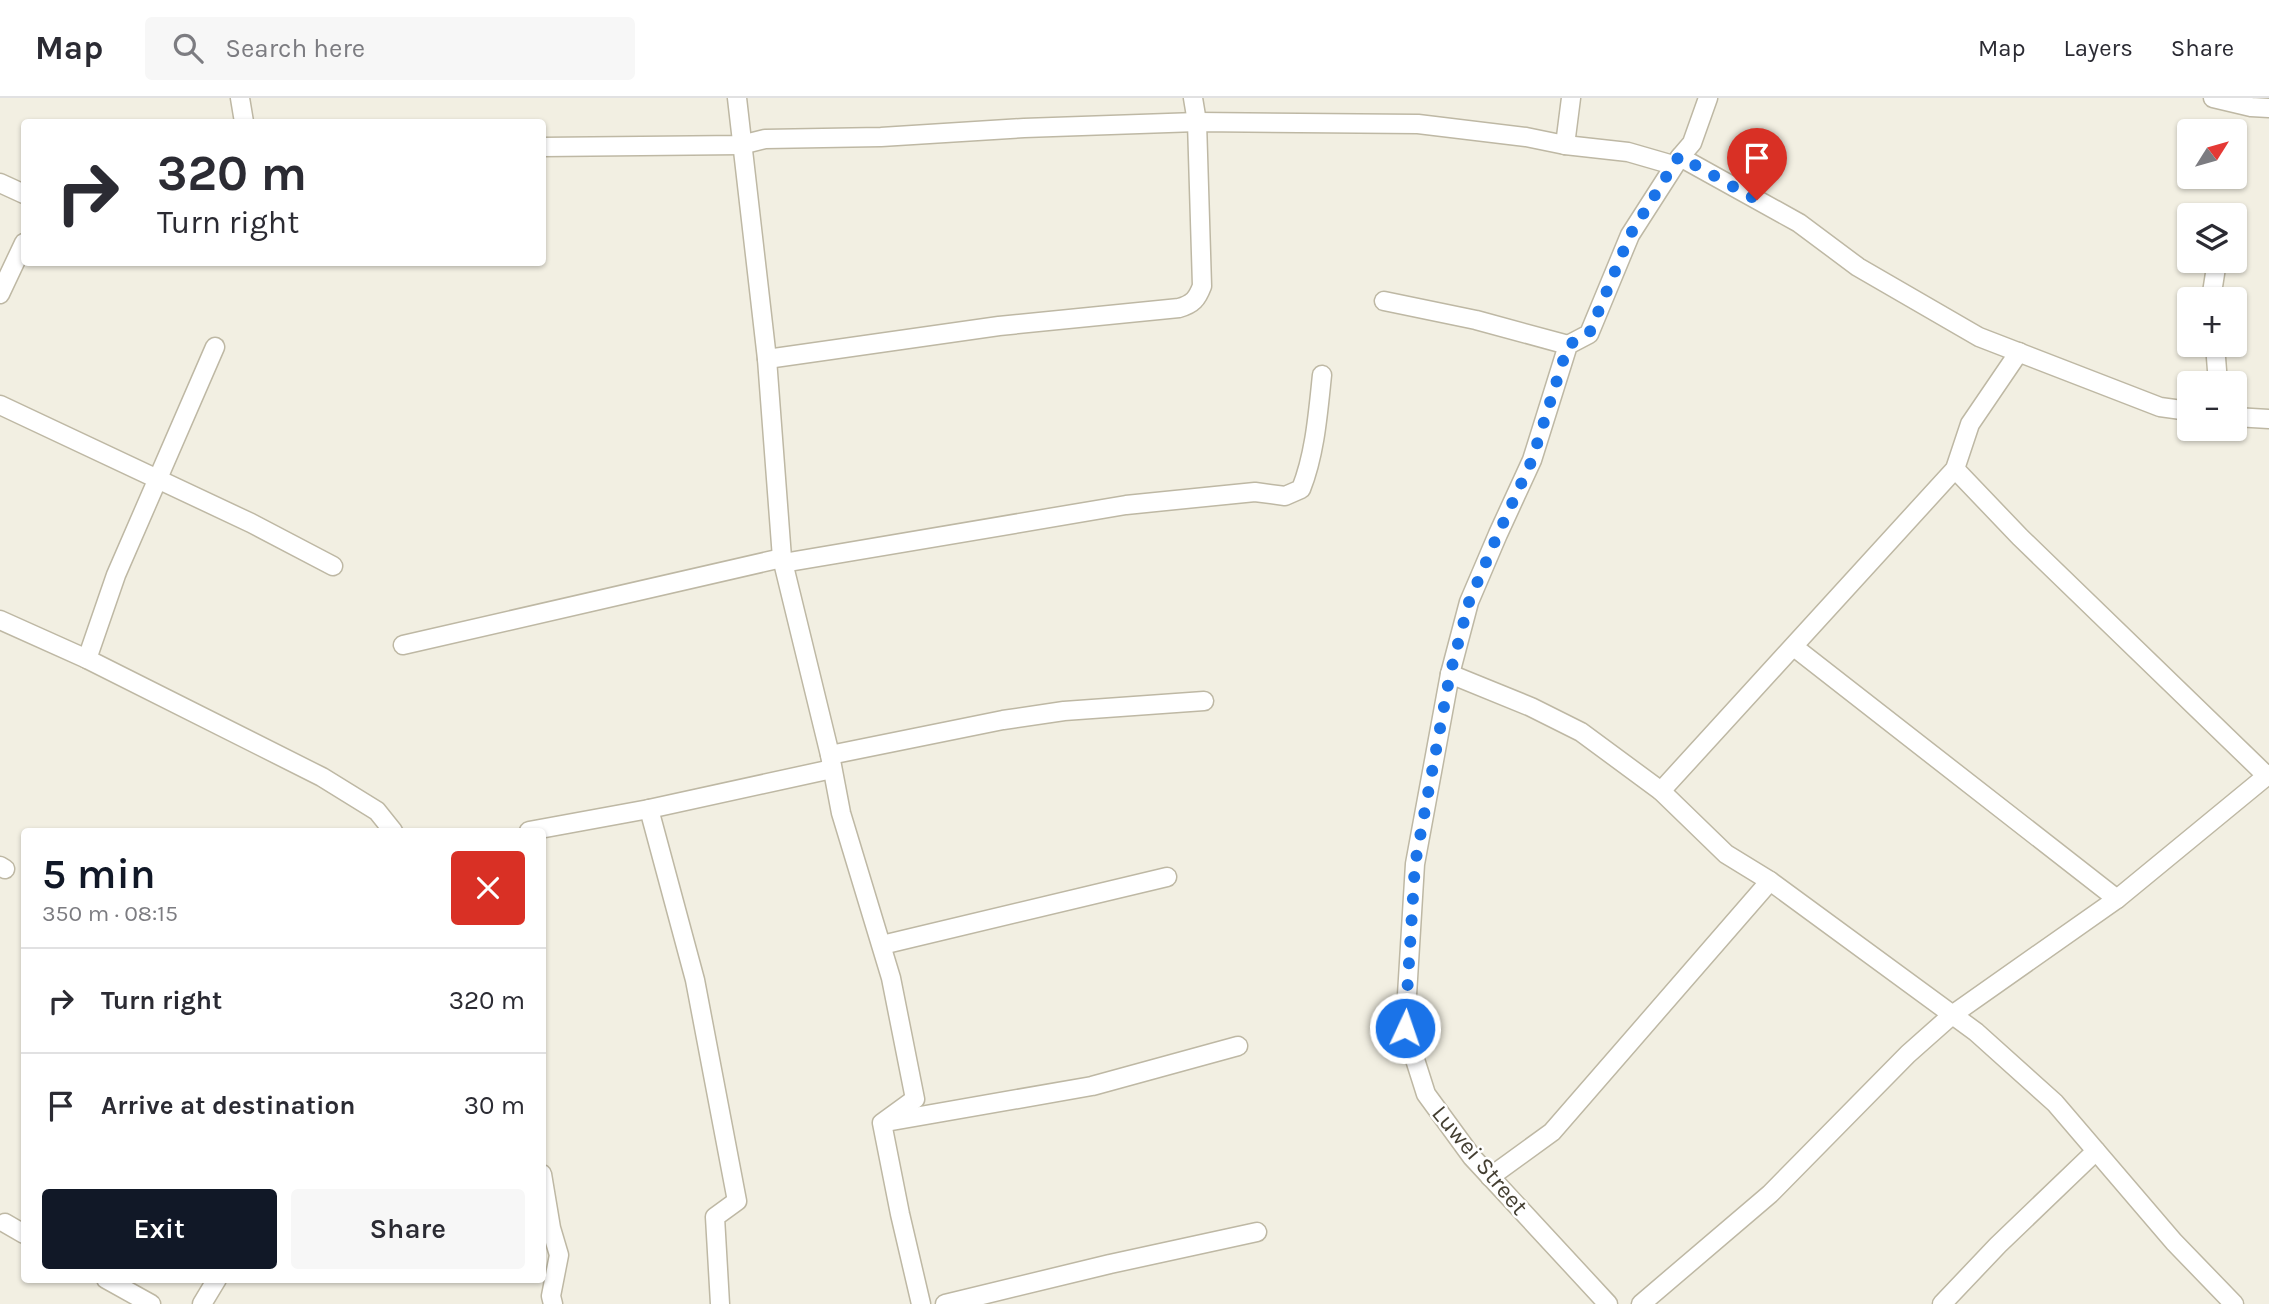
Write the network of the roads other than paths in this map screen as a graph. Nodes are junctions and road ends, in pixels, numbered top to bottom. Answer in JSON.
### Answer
{"nodes":[{"id":1,"x":240,"y":98,"type":"edge"},
{"id":2,"x":737,"y":98,"type":"edge"},
{"id":3,"x":1193,"y":98,"type":"edge"},
{"id":4,"x":1571,"y":98,"type":"edge"},
{"id":5,"x":1708,"y":98,"type":"edge"},
{"id":6,"x":2213,"y":98,"type":"edge"},
{"id":7,"x":2269,"y":107,"type":"edge"},
{"id":8,"x":244,"y":119,"type":"edge"},
{"id":9,"x":1197,"y":122,"type":"junction"},
{"id":10,"x":741,"y":145,"type":"junction"},
{"id":11,"x":1565,"y":145,"type":"junction"},
{"id":12,"x":546,"y":147,"type":"edge"},
{"id":13,"x":1676,"y":161,"type":"junction"},
{"id":14,"x":0,"y":183,"type":"edge"},
{"id":15,"x":21,"y":193,"type":"edge"},
{"id":16,"x":21,"y":249,"type":"edge"},
{"id":17,"x":0,"y":294,"type":"edge"},
{"id":18,"x":1384,"y":300,"type":"dead end"},
{"id":19,"x":1568,"y":345,"type":"junction"},
{"id":20,"x":215,"y":347,"type":"dead end"},
{"id":21,"x":2019,"y":352,"type":"junction"},
{"id":22,"x":767,"y":359,"type":"junction"},
{"id":23,"x":1322,"y":375,"type":"dead end"},
{"id":24,"x":0,"y":405,"type":"edge"},
{"id":25,"x":2177,"y":409,"type":"edge"},
{"id":26,"x":2247,"y":418,"type":"edge"},
{"id":27,"x":2269,"y":419,"type":"edge"},
{"id":28,"x":1955,"y":469,"type":"junction"},
{"id":29,"x":159,"y":479,"type":"junction"},
{"id":30,"x":783,"y":561,"type":"junction"},
{"id":31,"x":333,"y":566,"type":"dead end"},
{"id":32,"x":0,"y":620,"type":"edge"},
{"id":33,"x":403,"y":645,"type":"dead end"},
{"id":34,"x":1794,"y":647,"type":"junction"},
{"id":35,"x":87,"y":659,"type":"junction"},
{"id":36,"x":1450,"y":674,"type":"junction"},
{"id":37,"x":1205,"y":701,"type":"dead end"},
{"id":38,"x":831,"y":762,"type":"junction"},
{"id":39,"x":2268,"y":775,"type":"edge"},
{"id":40,"x":1661,"y":791,"type":"junction"},
{"id":41,"x":649,"y":809,"type":"junction"},
{"id":42,"x":391,"y":828,"type":"edge"},
{"id":43,"x":545,"y":828,"type":"edge"},
{"id":44,"x":1167,"y":877,"type":"dead end"},
{"id":45,"x":1770,"y":881,"type":"junction"},
{"id":46,"x":2117,"y":899,"type":"junction"},
{"id":47,"x":882,"y":945,"type":"junction"},
{"id":48,"x":1952,"y":1015,"type":"junction"},
{"id":49,"x":1238,"y":1046,"type":"dead end"},
{"id":50,"x":882,"y":1123,"type":"junction"},
{"id":51,"x":2096,"y":1151,"type":"junction"},
{"id":52,"x":1490,"y":1177,"type":"junction"},
{"id":53,"x":546,"y":1198,"type":"edge"},
{"id":54,"x":5,"y":1223,"type":"dead end"},
{"id":55,"x":21,"y":1232,"type":"edge"},
{"id":56,"x":1258,"y":1232,"type":"dead end"},
{"id":57,"x":113,"y":1283,"type":"edge"},
{"id":58,"x":215,"y":1283,"type":"edge"},
{"id":59,"x":2227,"y":1301,"type":"edge"},
{"id":60,"x":151,"y":1304,"type":"edge"},
{"id":61,"x":202,"y":1304,"type":"edge"},
{"id":62,"x":553,"y":1304,"type":"edge"},
{"id":63,"x":720,"y":1304,"type":"edge"},
{"id":64,"x":921,"y":1304,"type":"edge"},
{"id":65,"x":946,"y":1304,"type":"edge"},
{"id":66,"x":1608,"y":1304,"type":"edge"},
{"id":67,"x":1642,"y":1304,"type":"edge"},
{"id":68,"x":1942,"y":1304,"type":"edge"}],
"edges":[{"from":1,"to":8,"type":"street"},
{"from":2,"to":10,"type":"street"},
{"from":3,"to":9,"type":"street"},
{"from":4,"to":11,"type":"street"},
{"from":5,"to":13,"type":"street"},
{"from":6,"to":7,"type":"street"},
{"from":9,"to":10,"type":"street"},
{"from":9,"to":11,"type":"street"},
{"from":9,"to":22,"type":"street"},
{"from":10,"to":12,"type":"street"},
{"from":10,"to":22,"type":"street"},
{"from":11,"to":13,"type":"street"},
{"from":13,"to":19,"type":"street"},
{"from":13,"to":21,"type":"street"},
{"from":14,"to":15,"type":"street"},
{"from":16,"to":17,"type":"street"},
{"from":18,"to":19,"type":"street"},
{"from":19,"to":36,"type":"street","name":"Luwei Street"},
{"from":20,"to":29,"type":"street"},
{"from":21,"to":25,"type":"street"},
{"from":21,"to":28,"type":"street"},
{"from":22,"to":30,"type":"street"},
{"from":23,"to":30,"type":"street"},
{"from":24,"to":29,"type":"street"},
{"from":26,"to":27,"type":"street"},
{"from":28,"to":34,"type":"street"},
{"from":28,"to":39,"type":"street"},
{"from":29,"to":31,"type":"street"},
{"from":29,"to":35,"type":"street"},
{"from":30,"to":33,"type":"street"},
{"from":30,"to":38,"type":"street"},
{"from":32,"to":35,"type":"street"},
{"from":34,"to":40,"type":"street"},
{"from":34,"to":46,"type":"street"},
{"from":35,"to":42,"type":"street"},
{"from":36,"to":40,"type":"street"},
{"from":36,"to":52,"type":"street","name":"Luwei Street"},
{"from":37,"to":38,"type":"street"},
{"from":38,"to":41,"type":"street"},
{"from":38,"to":47,"type":"street"},
{"from":39,"to":46,"type":"street"},
{"from":40,"to":45,"type":"street"},
{"from":41,"to":43,"type":"street"},
{"from":41,"to":63,"type":"street"},
{"from":44,"to":47,"type":"street"},
{"from":45,"to":48,"type":"street"},
{"from":45,"to":52,"type":"street"},
{"from":46,"to":48,"type":"street"},
{"from":47,"to":50,"type":"street"},
{"from":48,"to":51,"type":"street"},
{"from":48,"to":67,"type":"street"},
{"from":49,"to":50,"type":"street"},
{"from":50,"to":64,"type":"street"},
{"from":51,"to":59,"type":"street"},
{"from":51,"to":68,"type":"street"},
{"from":52,"to":66,"type":"street","name":"Luwei Street"},
{"from":53,"to":62,"type":"street"},
{"from":54,"to":55,"type":"street"},
{"from":56,"to":65,"type":"street"},
{"from":57,"to":60,"type":"street"},
{"from":58,"to":61,"type":"street"}]}
